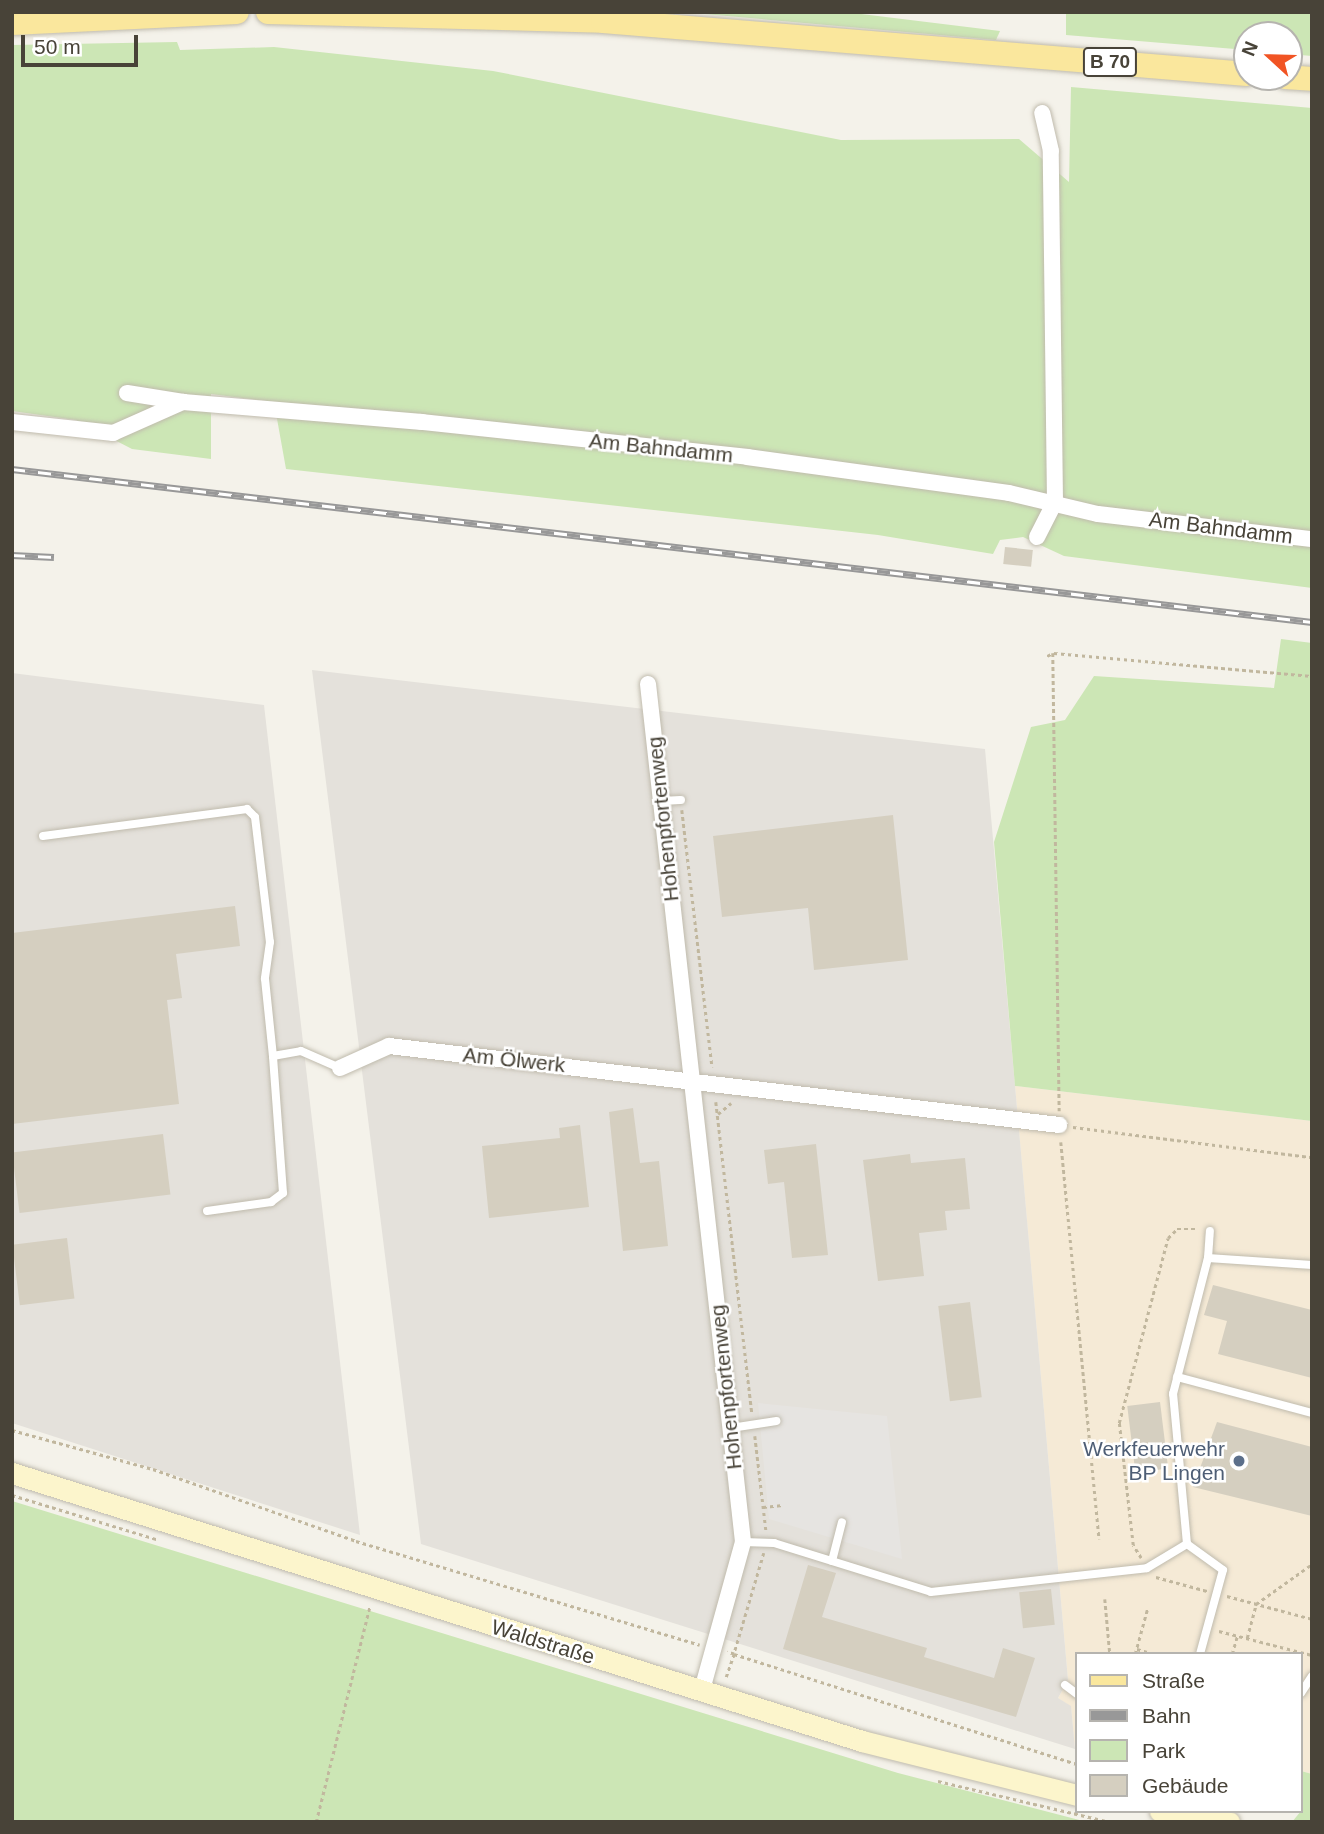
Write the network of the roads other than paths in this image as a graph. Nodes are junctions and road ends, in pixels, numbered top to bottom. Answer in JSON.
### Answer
{"nodes":[{"id":1,"x":237,"y":12,"type":"edge"},
{"id":2,"x":268,"y":12,"type":"edge"},
{"id":3,"x":12,"y":23,"type":"edge"},
{"id":4,"x":1233,"y":73,"type":"edge"},
{"id":5,"x":1042,"y":113,"type":"dead end"},
{"id":6,"x":127,"y":393,"type":"dead end"},
{"id":7,"x":183,"y":402,"type":"junction"},
{"id":8,"x":12,"y":422,"type":"edge"},
{"id":9,"x":1055,"y":502,"type":"junction"},
{"id":10,"x":1037,"y":537,"type":"dead end"},
{"id":11,"x":1312,"y":539,"type":"edge"},
{"id":12,"x":648,"y":684,"type":"dead end"},
{"id":13,"x":681,"y":800,"type":"road end"},
{"id":14,"x":661,"y":802,"type":"junction"},
{"id":15,"x":43,"y":836,"type":"dead end"},
{"id":16,"x":273,"y":1056,"type":"junction"},
{"id":17,"x":340,"y":1068,"type":"joint"},
{"id":18,"x":692,"y":1079,"type":"junction"},
{"id":19,"x":1059,"y":1125,"type":"road end"},
{"id":20,"x":206,"y":1211,"type":"dead end"},
{"id":21,"x":1210,"y":1231,"type":"dead end"},
{"id":22,"x":1208,"y":1258,"type":"junction"},
{"id":23,"x":1312,"y":1265,"type":"edge"},
{"id":24,"x":1177,"y":1377,"type":"junction"},
{"id":25,"x":1312,"y":1413,"type":"edge"},
{"id":26,"x":776,"y":1421,"type":"dead end"},
{"id":27,"x":731,"y":1428,"type":"junction"},
{"id":28,"x":12,"y":1474,"type":"edge"},
{"id":29,"x":842,"y":1522,"type":"dead end"},
{"id":30,"x":743,"y":1542,"type":"junction"},
{"id":31,"x":1187,"y":1544,"type":"junction"},
{"id":32,"x":832,"y":1561,"type":"junction"},
{"id":33,"x":1201,"y":1652,"type":"edge"},
{"id":34,"x":1065,"y":1685,"type":"dead end"},
{"id":35,"x":1076,"y":1693,"type":"edge"},
{"id":36,"x":711,"y":1694,"type":"junction"},
{"id":37,"x":1076,"y":1795,"type":"edge"},
{"id":38,"x":1175,"y":1813,"type":"edge"},
{"id":39,"x":1229,"y":1822,"type":"edge"}],
"edges":[{"from":1,"to":3,"type":"main road"},
{"from":2,"to":4,"type":"main road","number":"B 70"},
{"from":5,"to":9,"type":"street"},
{"from":6,"to":7,"type":"street"},
{"from":7,"to":8,"type":"street","name":"Am Bahndamm"},
{"from":7,"to":9,"type":"street","name":"Am Bahndamm"},
{"from":9,"to":10,"type":"street"},
{"from":9,"to":11,"type":"street","name":"Am Bahndamm"},
{"from":12,"to":14,"type":"street","name":"Hohenpfortenweg"},
{"from":13,"to":14,"type":"lane"},
{"from":14,"to":18,"type":"street","name":"Hohenpfortenweg"},
{"from":15,"to":16,"type":"lane"},
{"from":16,"to":17,"type":"lane"},
{"from":16,"to":20,"type":"lane"},
{"from":17,"to":18,"type":"street","name":"Am Ölwerk"},
{"from":18,"to":19,"type":"street"},
{"from":18,"to":27,"type":"street","name":"Hohenpfortenweg"},
{"from":21,"to":22,"type":"lane"},
{"from":22,"to":23,"type":"lane"},
{"from":22,"to":24,"type":"lane"},
{"from":24,"to":25,"type":"lane"},
{"from":24,"to":31,"type":"lane"},
{"from":26,"to":27,"type":"lane"},
{"from":27,"to":30,"type":"street","name":"Hohenpfortenweg"},
{"from":28,"to":36,"type":"street","name":"Waldstraße"},
{"from":29,"to":32,"type":"lane"},
{"from":30,"to":32,"type":"lane"},
{"from":30,"to":36,"type":"street","name":"Hohenpfortenweg"},
{"from":31,"to":32,"type":"lane"},
{"from":31,"to":33,"type":"lane"},
{"from":34,"to":35,"type":"lane"},
{"from":36,"to":37,"type":"street","name":"Waldstraße"},
{"from":38,"to":39,"type":"street"}]}
